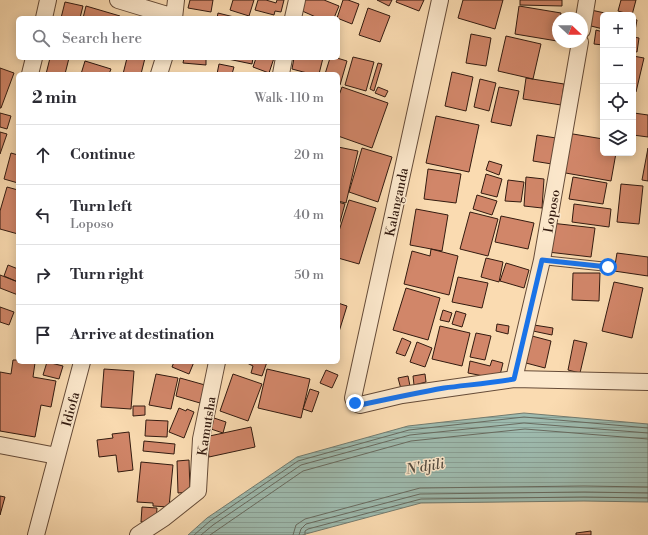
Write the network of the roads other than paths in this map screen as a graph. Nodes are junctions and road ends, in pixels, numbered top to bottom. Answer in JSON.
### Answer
{"nodes":[{"id":1,"x":48,"y":0,"type":"edge"},
{"id":2,"x":118,"y":0,"type":"edge"},
{"id":3,"x":176,"y":0,"type":"edge"},
{"id":4,"x":297,"y":0,"type":"edge"},
{"id":5,"x":440,"y":0,"type":"edge"},
{"id":6,"x":587,"y":0,"type":"edge"},
{"id":7,"x":585,"y":12,"type":"edge"},
{"id":8,"x":44,"y":16,"type":"edge"},
{"id":9,"x":168,"y":16,"type":"edge"},
{"id":10,"x":174,"y":16,"type":"edge"},
{"id":11,"x":293,"y":16,"type":"edge"},
{"id":12,"x":579,"y":48,"type":"edge"},
{"id":13,"x":34,"y":60,"type":"edge"},
{"id":14,"x":163,"y":60,"type":"edge"},
{"id":15,"x":284,"y":60,"type":"edge"},
{"id":16,"x":30,"y":72,"type":"edge"},
{"id":17,"x":160,"y":72,"type":"edge"},
{"id":18,"x":281,"y":72,"type":"edge"},
{"id":19,"x":542,"y":260,"type":"junction"},
{"id":20,"x":608,"y":267,"type":"dead end"},
{"id":21,"x":81,"y":364,"type":"edge"},
{"id":22,"x":217,"y":364,"type":"edge"},
{"id":23,"x":514,"y":379,"type":"junction"},
{"id":24,"x":648,"y":382,"type":"edge"},
{"id":25,"x":0,"y":445,"type":"edge"},
{"id":26,"x":57,"y":456,"type":"junction"},
{"id":27,"x":36,"y":535,"type":"edge"},
{"id":28,"x":138,"y":535,"type":"edge"}],
"edges":[{"from":1,"to":8,"type":"street"},
{"from":2,"to":9,"type":"street"},
{"from":3,"to":10,"type":"street"},
{"from":4,"to":11,"type":"street"},
{"from":5,"to":23,"type":"street","name":"Kalanganda"},
{"from":6,"to":7,"type":"street"},
{"from":12,"to":19,"type":"street","name":"Loposo"},
{"from":13,"to":16,"type":"street"},
{"from":14,"to":17,"type":"street"},
{"from":15,"to":18,"type":"street"},
{"from":19,"to":20,"type":"lane"},
{"from":19,"to":23,"type":"street","name":"Loposo"},
{"from":21,"to":26,"type":"street","name":"Idiofa"},
{"from":22,"to":28,"type":"street","name":"Kamutsha"},
{"from":23,"to":24,"type":"street"},
{"from":25,"to":26,"type":"street"},
{"from":26,"to":27,"type":"street","name":"Idiofa"}]}
